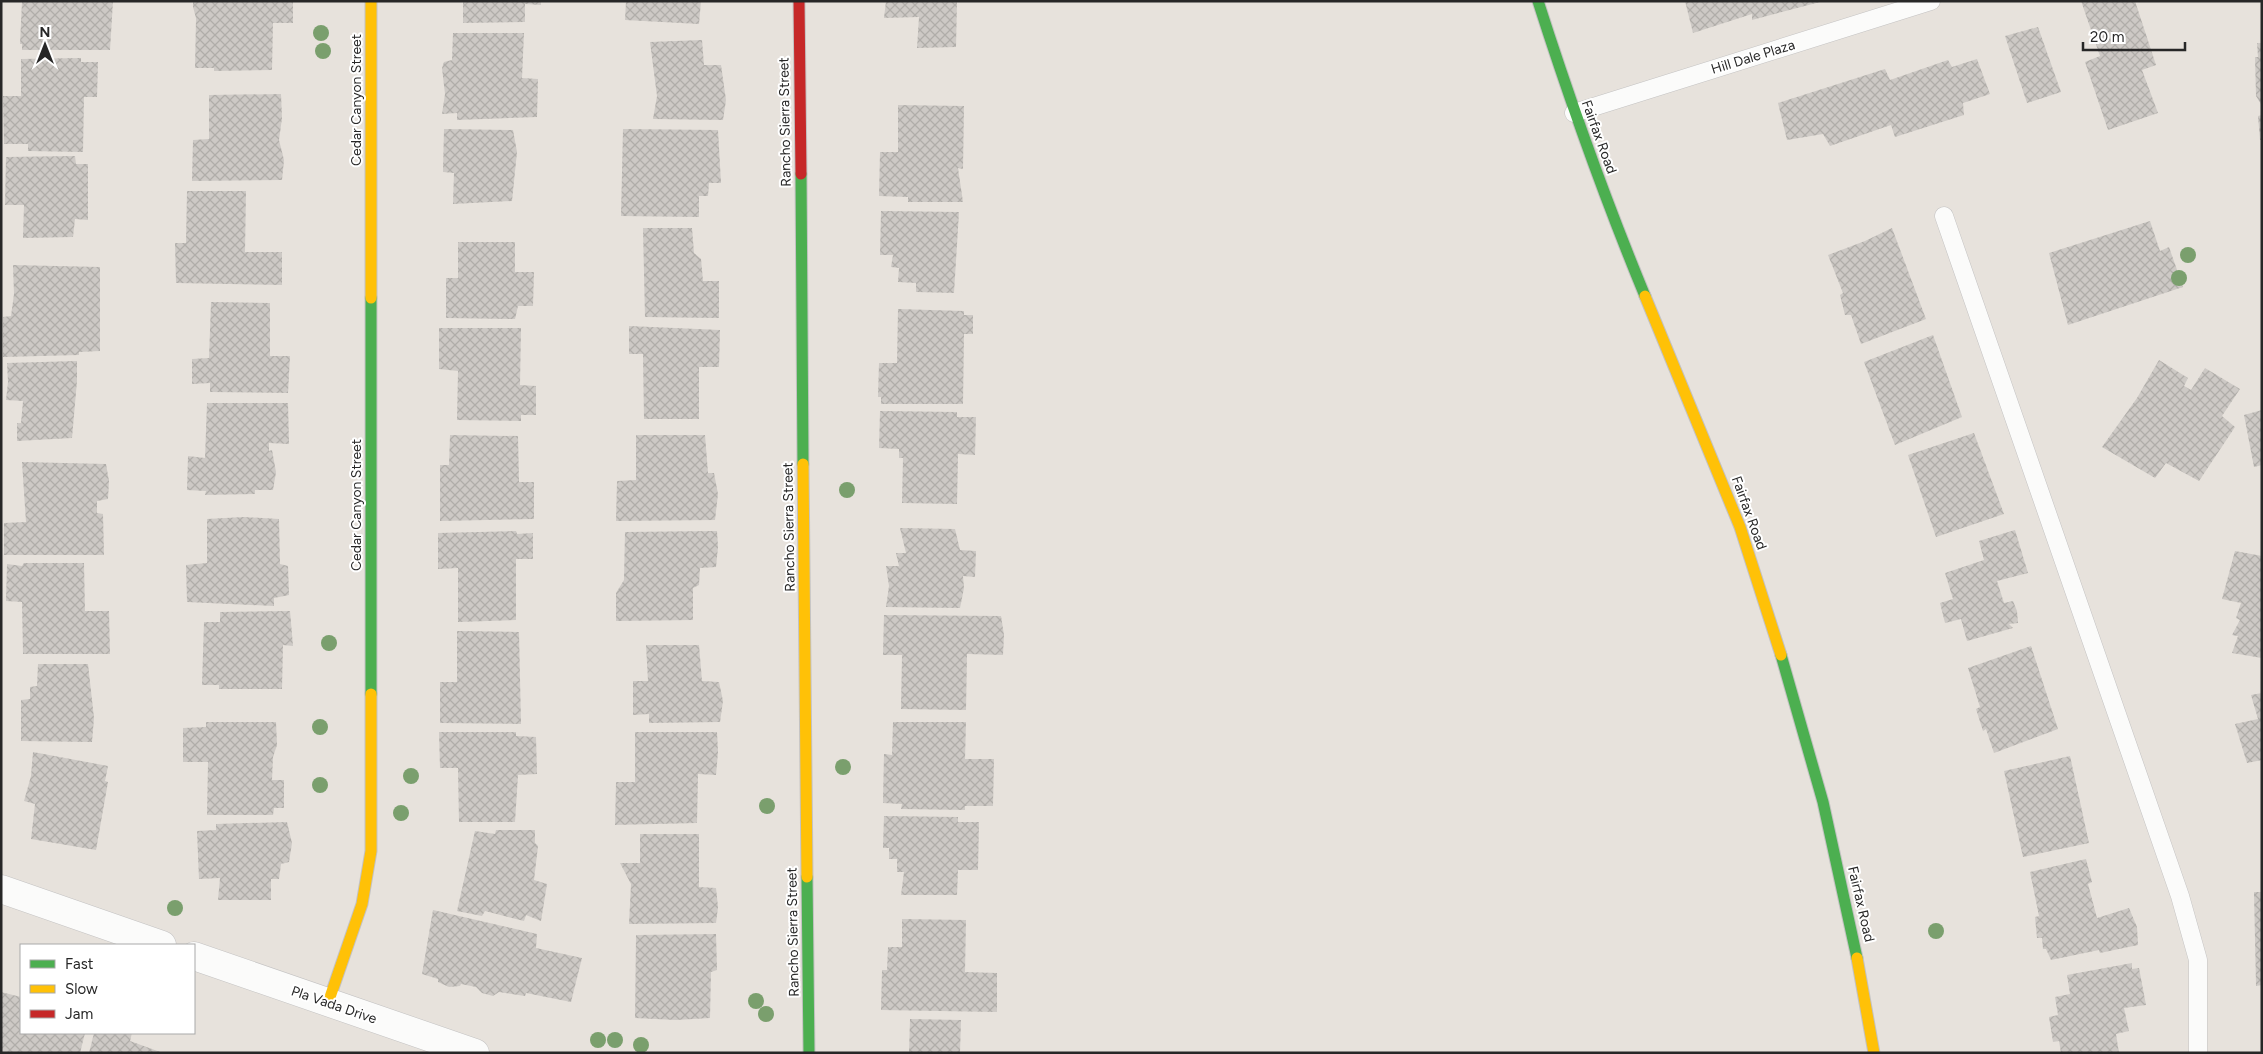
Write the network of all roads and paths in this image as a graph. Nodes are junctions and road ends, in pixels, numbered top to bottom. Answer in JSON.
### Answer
{"nodes":[{"id":1,"x":371,"y":1,"type":"edge"},
{"id":2,"x":799,"y":1,"type":"edge"},
{"id":3,"x":1538,"y":1,"type":"edge"},
{"id":4,"x":1931,"y":1,"type":"edge"},
{"id":5,"x":1574,"y":113,"type":"junction"},
{"id":6,"x":1944,"y":216,"type":"dead end"},
{"id":7,"x":1,"y":889,"type":"edge"},
{"id":8,"x":159,"y":944,"type":"edge"},
{"id":9,"x":195,"y":956,"type":"edge"},
{"id":10,"x":328,"y":1003,"type":"junction"},
{"id":11,"x":475,"y":1053,"type":"edge"},
{"id":12,"x":809,"y":1053,"type":"edge"},
{"id":13,"x":1874,"y":1053,"type":"edge"},
{"id":14,"x":2198,"y":1053,"type":"edge"}],
"edges":[{"from":1,"to":10,"type":"street","name":"Cedar Canyon Street"},
{"from":2,"to":12,"type":"street","name":"Rancho Sierra Street"},
{"from":3,"to":5,"type":"street","name":"Fairfax Road"},
{"from":4,"to":5,"type":"lane","name":"Hill Dale Plaza"},
{"from":5,"to":13,"type":"street","name":"Fairfax Road"},
{"from":6,"to":14,"type":"lane"},
{"from":7,"to":8,"type":"street"},
{"from":9,"to":10,"type":"street","name":"Pla Vada Drive"},
{"from":10,"to":11,"type":"street","name":"Pla Vada Drive"}]}
